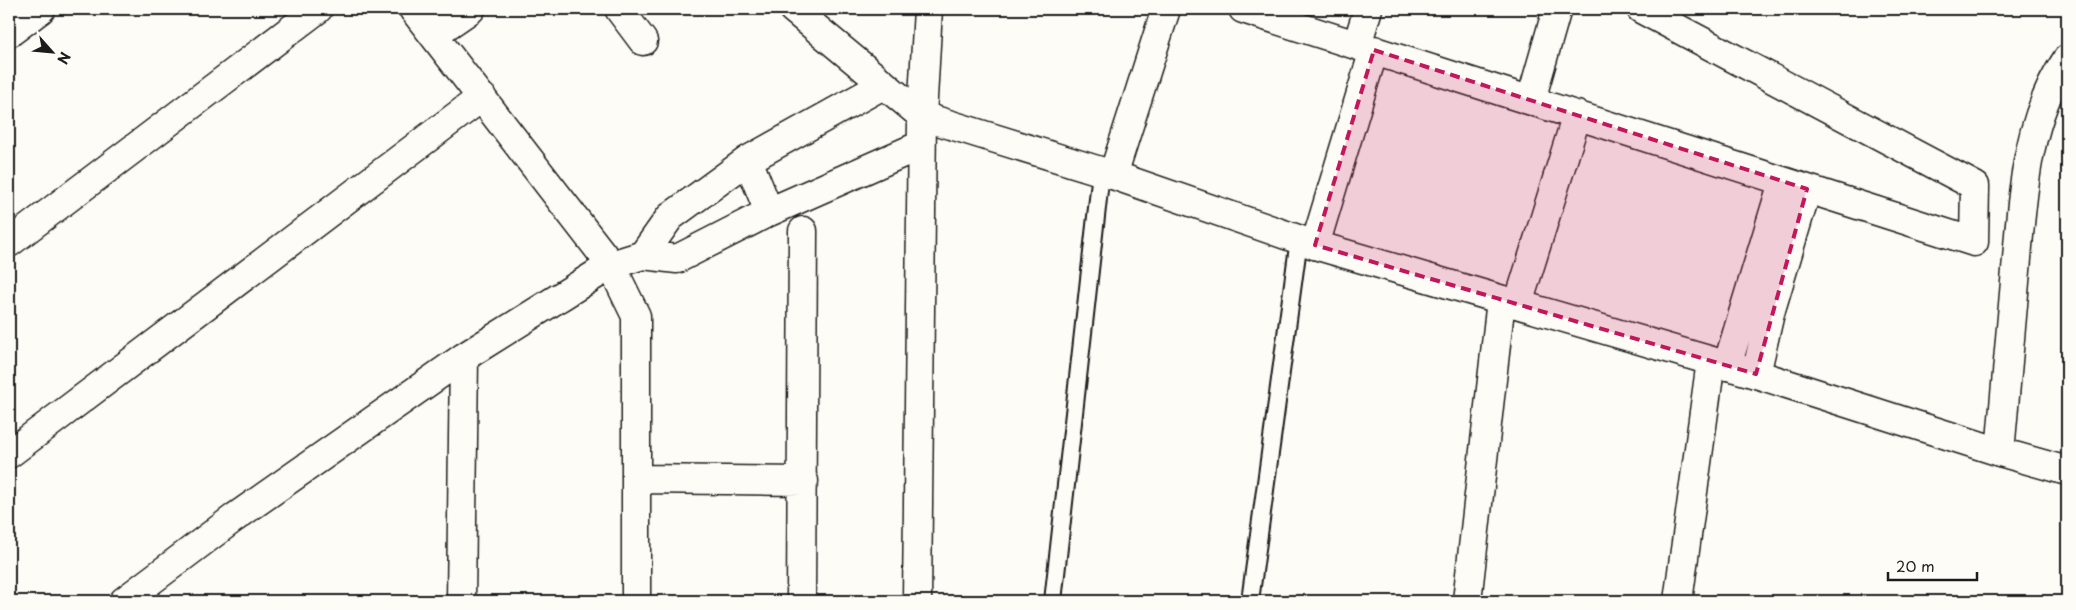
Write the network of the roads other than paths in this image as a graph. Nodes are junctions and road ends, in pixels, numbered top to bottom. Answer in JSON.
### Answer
{"nodes":[{"id":1,"x":41,"y":9,"type":"edge"},
{"id":2,"x":318,"y":9,"type":"edge"},
{"id":3,"x":413,"y":9,"type":"edge"},
{"id":4,"x":471,"y":9,"type":"edge"},
{"id":5,"x":619,"y":9,"type":"edge"},
{"id":6,"x":793,"y":9,"type":"edge"},
{"id":7,"x":928,"y":9,"type":"edge"},
{"id":8,"x":1166,"y":9,"type":"edge"},
{"id":9,"x":1243,"y":9,"type":"edge"},
{"id":10,"x":1368,"y":9,"type":"edge"},
{"id":11,"x":1557,"y":9,"type":"edge"},
{"id":12,"x":1641,"y":9,"type":"edge"},
{"id":13,"x":9,"y":33,"type":"edge"},
{"id":14,"x":433,"y":35,"type":"junction"},
{"id":15,"x":643,"y":41,"type":"dead end"},
{"id":16,"x":1365,"y":48,"type":"junction"},
{"id":17,"x":2067,"y":59,"type":"edge"},
{"id":18,"x":883,"y":85,"type":"junction"},
{"id":19,"x":482,"y":97,"type":"junction"},
{"id":20,"x":1531,"y":100,"type":"junction"},
{"id":21,"x":1577,"y":115,"type":"junction"},
{"id":22,"x":922,"y":116,"type":"junction"},
{"id":23,"x":921,"y":145,"type":"junction"},
{"id":24,"x":748,"y":160,"type":"junction"},
{"id":25,"x":1107,"y":173,"type":"junction"},
{"id":26,"x":1795,"y":185,"type":"junction"},
{"id":27,"x":769,"y":212,"type":"junction"},
{"id":28,"x":803,"y":231,"type":"dead end"},
{"id":29,"x":1307,"y":242,"type":"junction"},
{"id":30,"x":9,"y":243,"type":"edge"},
{"id":31,"x":643,"y":255,"type":"junction"},
{"id":32,"x":611,"y":265,"type":"junction"},
{"id":33,"x":1510,"y":302,"type":"junction"},
{"id":34,"x":464,"y":358,"type":"junction"},
{"id":35,"x":1719,"y":364,"type":"junction"},
{"id":36,"x":1756,"y":374,"type":"junction"},
{"id":37,"x":2000,"y":452,"type":"junction"},
{"id":38,"x":9,"y":454,"type":"edge"},
{"id":39,"x":2067,"y":471,"type":"edge"},
{"id":40,"x":638,"y":479,"type":"junction"},
{"id":41,"x":804,"y":481,"type":"junction"},
{"id":42,"x":130,"y":599,"type":"edge"},
{"id":43,"x":461,"y":601,"type":"edge"},
{"id":44,"x":636,"y":601,"type":"edge"},
{"id":45,"x":801,"y":601,"type":"edge"},
{"id":46,"x":917,"y":601,"type":"edge"},
{"id":47,"x":1053,"y":601,"type":"edge"},
{"id":48,"x":1250,"y":601,"type":"edge"},
{"id":49,"x":1468,"y":601,"type":"edge"},
{"id":50,"x":1678,"y":601,"type":"edge"}],
"edges":[{"from":1,"to":13,"type":"street"},
{"from":2,"to":30,"type":"street"},
{"from":3,"to":14,"type":"street"},
{"from":4,"to":14,"type":"street"},
{"from":5,"to":15,"type":"street"},
{"from":6,"to":18,"type":"street"},
{"from":7,"to":22,"type":"street"},
{"from":8,"to":25,"type":"street"},
{"from":9,"to":16,"type":"street"},
{"from":10,"to":16,"type":"street"},
{"from":11,"to":20,"type":"street"},
{"from":12,"to":26,"type":"street"},
{"from":14,"to":19,"type":"street"},
{"from":16,"to":20,"type":"street"},
{"from":16,"to":29,"type":"street"},
{"from":17,"to":37,"type":"street"},
{"from":18,"to":22,"type":"street"},
{"from":18,"to":24,"type":"street"},
{"from":19,"to":32,"type":"street"},
{"from":19,"to":38,"type":"street"},
{"from":20,"to":21,"type":"street"},
{"from":21,"to":26,"type":"street"},
{"from":21,"to":33,"type":"street"},
{"from":22,"to":23,"type":"street"},
{"from":22,"to":25,"type":"street"},
{"from":23,"to":27,"type":"street"},
{"from":23,"to":46,"type":"street"},
{"from":24,"to":27,"type":"street"},
{"from":24,"to":31,"type":"street"},
{"from":25,"to":29,"type":"street"},
{"from":25,"to":47,"type":"lane"},
{"from":26,"to":35,"type":"street"},
{"from":26,"to":36,"type":"street"},
{"from":27,"to":31,"type":"street"},
{"from":28,"to":41,"type":"street"},
{"from":29,"to":33,"type":"street"},
{"from":29,"to":48,"type":"lane"},
{"from":31,"to":32,"type":"street"},
{"from":32,"to":34,"type":"street"},
{"from":32,"to":40,"type":"street"},
{"from":33,"to":35,"type":"street"},
{"from":33,"to":49,"type":"street"},
{"from":34,"to":42,"type":"street"},
{"from":34,"to":43,"type":"street"},
{"from":35,"to":36,"type":"street"},
{"from":35,"to":50,"type":"street"},
{"from":36,"to":37,"type":"street"},
{"from":37,"to":39,"type":"street"},
{"from":40,"to":41,"type":"street"},
{"from":40,"to":44,"type":"street"},
{"from":41,"to":45,"type":"street"}]}
